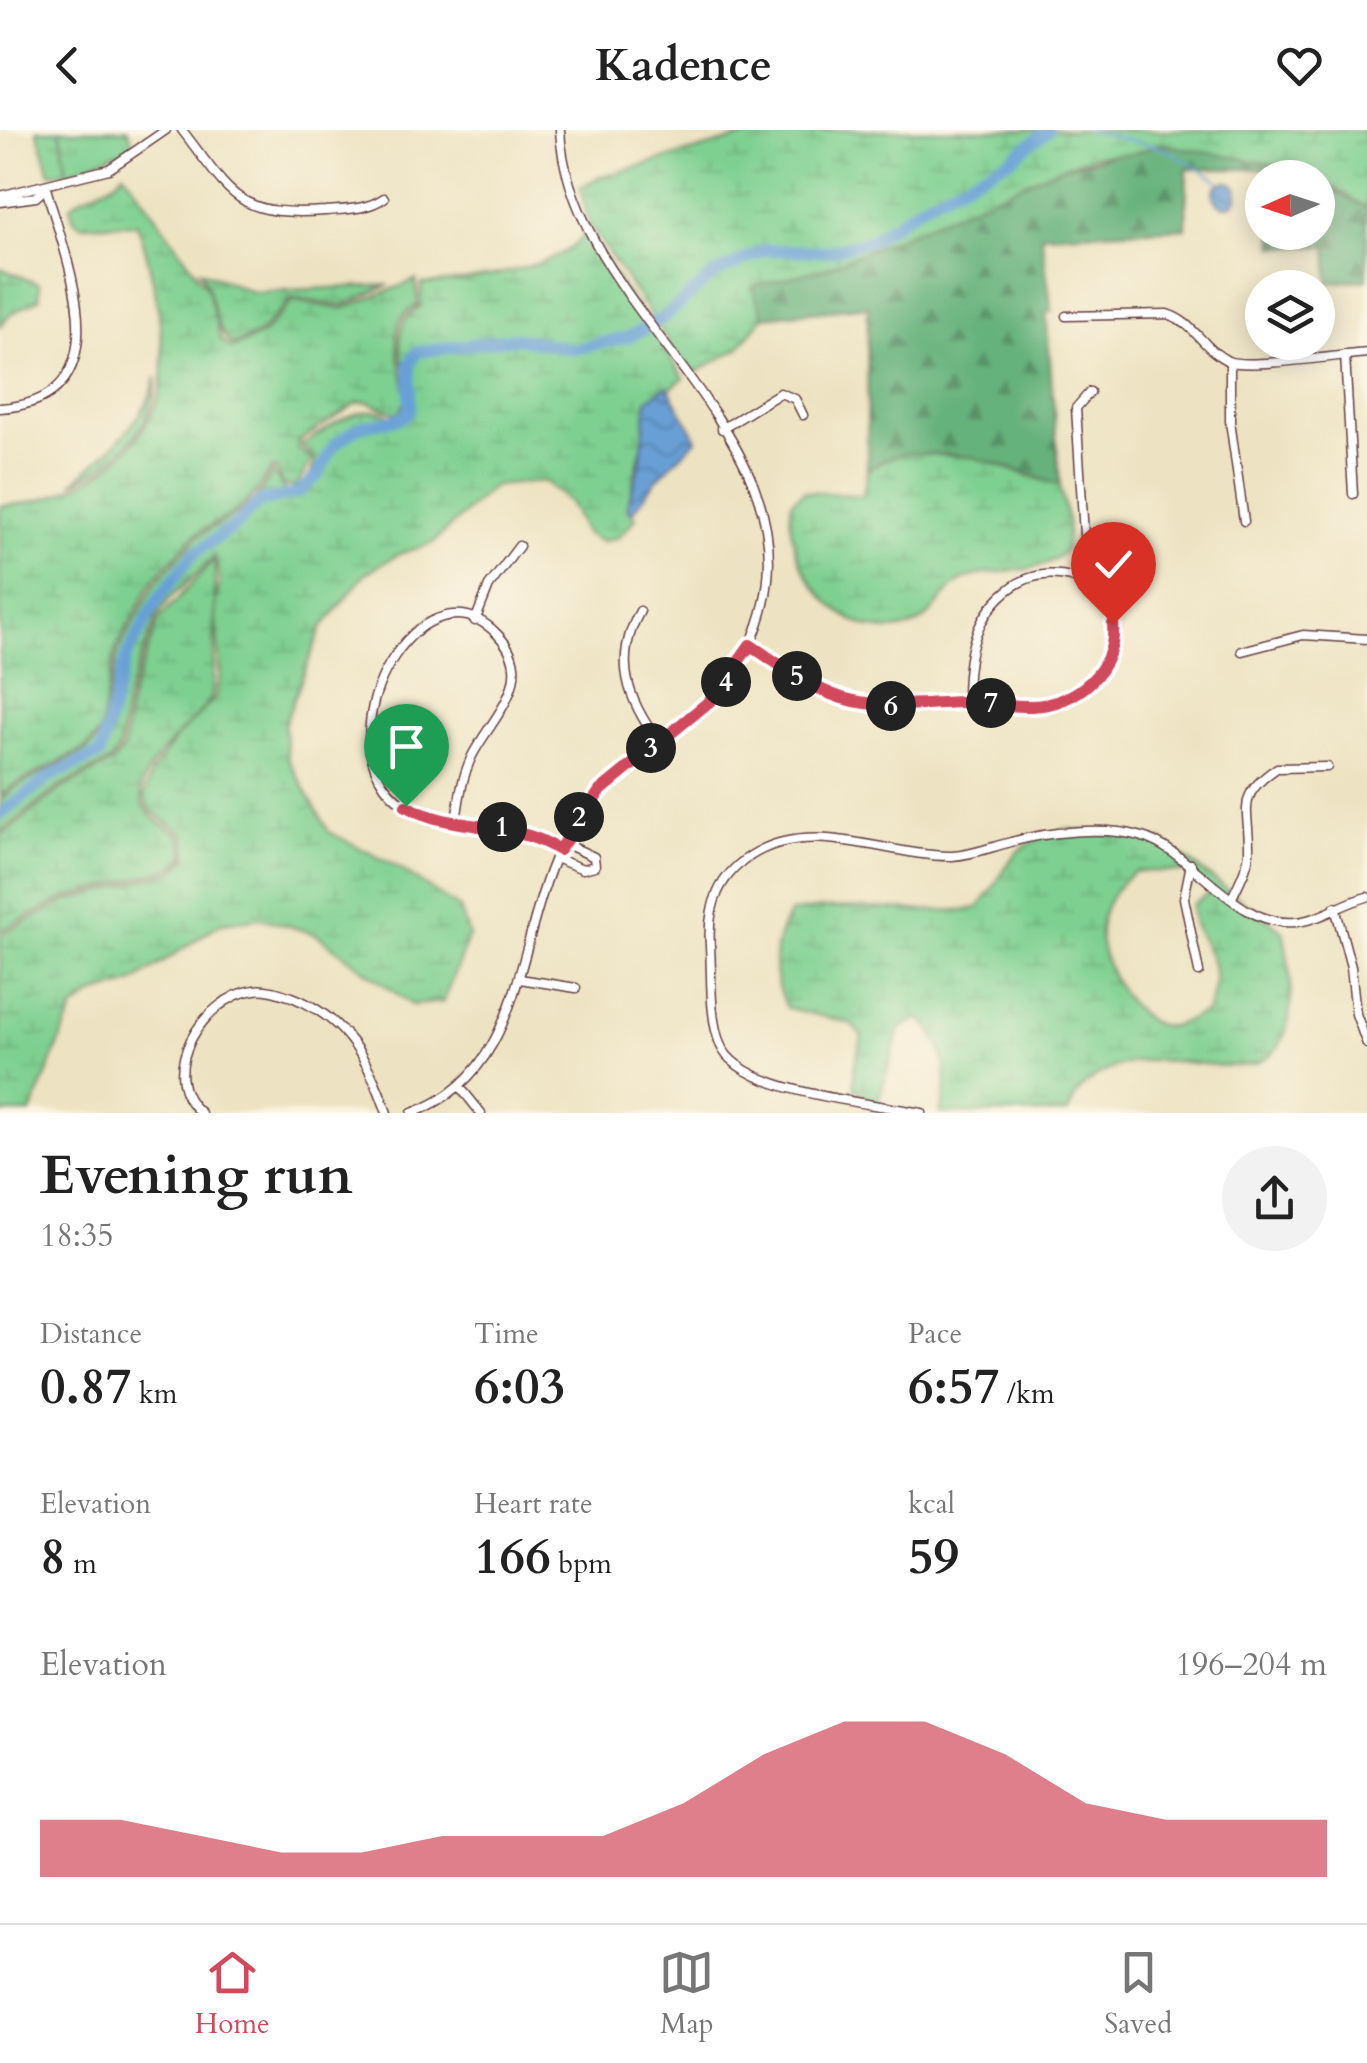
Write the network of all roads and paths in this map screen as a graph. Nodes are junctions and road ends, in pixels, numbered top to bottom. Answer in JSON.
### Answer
{"nodes":[{"id":1,"x":166,"y":130,"type":"edge"},
{"id":2,"x":182,"y":130,"type":"edge"},
{"id":3,"x":560,"y":130,"type":"edge"},
{"id":4,"x":46,"y":188,"type":"junction"},
{"id":5,"x":384,"y":198,"type":"dead end"},
{"id":6,"x":0,"y":199,"type":"edge"},
{"id":7,"x":1066,"y":316,"type":"dead end"},
{"id":8,"x":1345,"y":354,"type":"junction"},
{"id":9,"x":1367,"y":354,"type":"edge"},
{"id":10,"x":1230,"y":363,"type":"junction"},
{"id":11,"x":1090,"y":392,"type":"dead end"},
{"id":12,"x":0,"y":408,"type":"edge"},
{"id":13,"x":804,"y":415,"type":"dead end"},
{"id":14,"x":722,"y":429,"type":"junction"},
{"id":15,"x":1353,"y":494,"type":"dead end"},
{"id":16,"x":1244,"y":521,"type":"dead end"},
{"id":17,"x":519,"y":546,"type":"dead end"},
{"id":18,"x":1086,"y":582,"type":"junction"},
{"id":19,"x":640,"y":611,"type":"dead end"},
{"id":20,"x":474,"y":621,"type":"junction"},
{"id":21,"x":1367,"y":639,"type":"edge"},
{"id":22,"x":750,"y":645,"type":"junction"},
{"id":23,"x":1242,"y":651,"type":"dead end"},
{"id":24,"x":967,"y":702,"type":"junction"},
{"id":25,"x":659,"y":742,"type":"junction"},
{"id":26,"x":1326,"y":767,"type":"dead end"},
{"id":27,"x":456,"y":823,"type":"junction"},
{"id":28,"x":559,"y":850,"type":"junction"},
{"id":29,"x":1191,"y":864,"type":"junction"},
{"id":30,"x":1367,"y":897,"type":"edge"},
{"id":31,"x":1232,"y":898,"type":"junction"},
{"id":32,"x":1334,"y":908,"type":"junction"},
{"id":33,"x":1199,"y":972,"type":"dead end"},
{"id":34,"x":520,"y":979,"type":"junction"},
{"id":35,"x":576,"y":988,"type":"dead end"},
{"id":36,"x":1367,"y":1044,"type":"edge"},
{"id":37,"x":460,"y":1087,"type":"junction"},
{"id":38,"x":193,"y":1106,"type":"junction"},
{"id":39,"x":184,"y":1113,"type":"edge"},
{"id":40,"x":201,"y":1113,"type":"edge"},
{"id":41,"x":387,"y":1113,"type":"edge"},
{"id":42,"x":412,"y":1113,"type":"edge"},
{"id":43,"x":481,"y":1113,"type":"edge"},
{"id":44,"x":922,"y":1113,"type":"edge"}],
"edges":[{"from":1,"to":4,"type":"street"},
{"from":2,"to":5,"type":"street"},
{"from":3,"to":14,"type":"street"},
{"from":4,"to":6,"type":"street"},
{"from":4,"to":12,"type":"street"},
{"from":7,"to":10,"type":"street"},
{"from":8,"to":9,"type":"street"},
{"from":8,"to":10,"type":"street"},
{"from":8,"to":15,"type":"street"},
{"from":10,"to":16,"type":"street"},
{"from":11,"to":18,"type":"street"},
{"from":13,"to":14,"type":"street"},
{"from":14,"to":22,"type":"street"},
{"from":17,"to":20,"type":"street"},
{"from":18,"to":24,"type":"street"},
{"from":18,"to":24,"type":"street"},
{"from":19,"to":25,"type":"street"},
{"from":20,"to":27,"type":"street"},
{"from":20,"to":27,"type":"street"},
{"from":21,"to":23,"type":"street"},
{"from":22,"to":24,"type":"street"},
{"from":22,"to":25,"type":"street"},
{"from":25,"to":28,"type":"street"},
{"from":26,"to":31,"type":"street"},
{"from":27,"to":28,"type":"street"},
{"from":28,"to":34,"type":"street"},
{"from":29,"to":31,"type":"street"},
{"from":29,"to":33,"type":"street"},
{"from":29,"to":44,"type":"street"},
{"from":30,"to":32,"type":"street"},
{"from":31,"to":32,"type":"street"},
{"from":32,"to":36,"type":"street"},
{"from":34,"to":35,"type":"street"},
{"from":34,"to":37,"type":"street"},
{"from":37,"to":42,"type":"street"},
{"from":37,"to":43,"type":"street"},
{"from":38,"to":39,"type":"street"},
{"from":38,"to":40,"type":"street"},
{"from":38,"to":41,"type":"street"}]}
